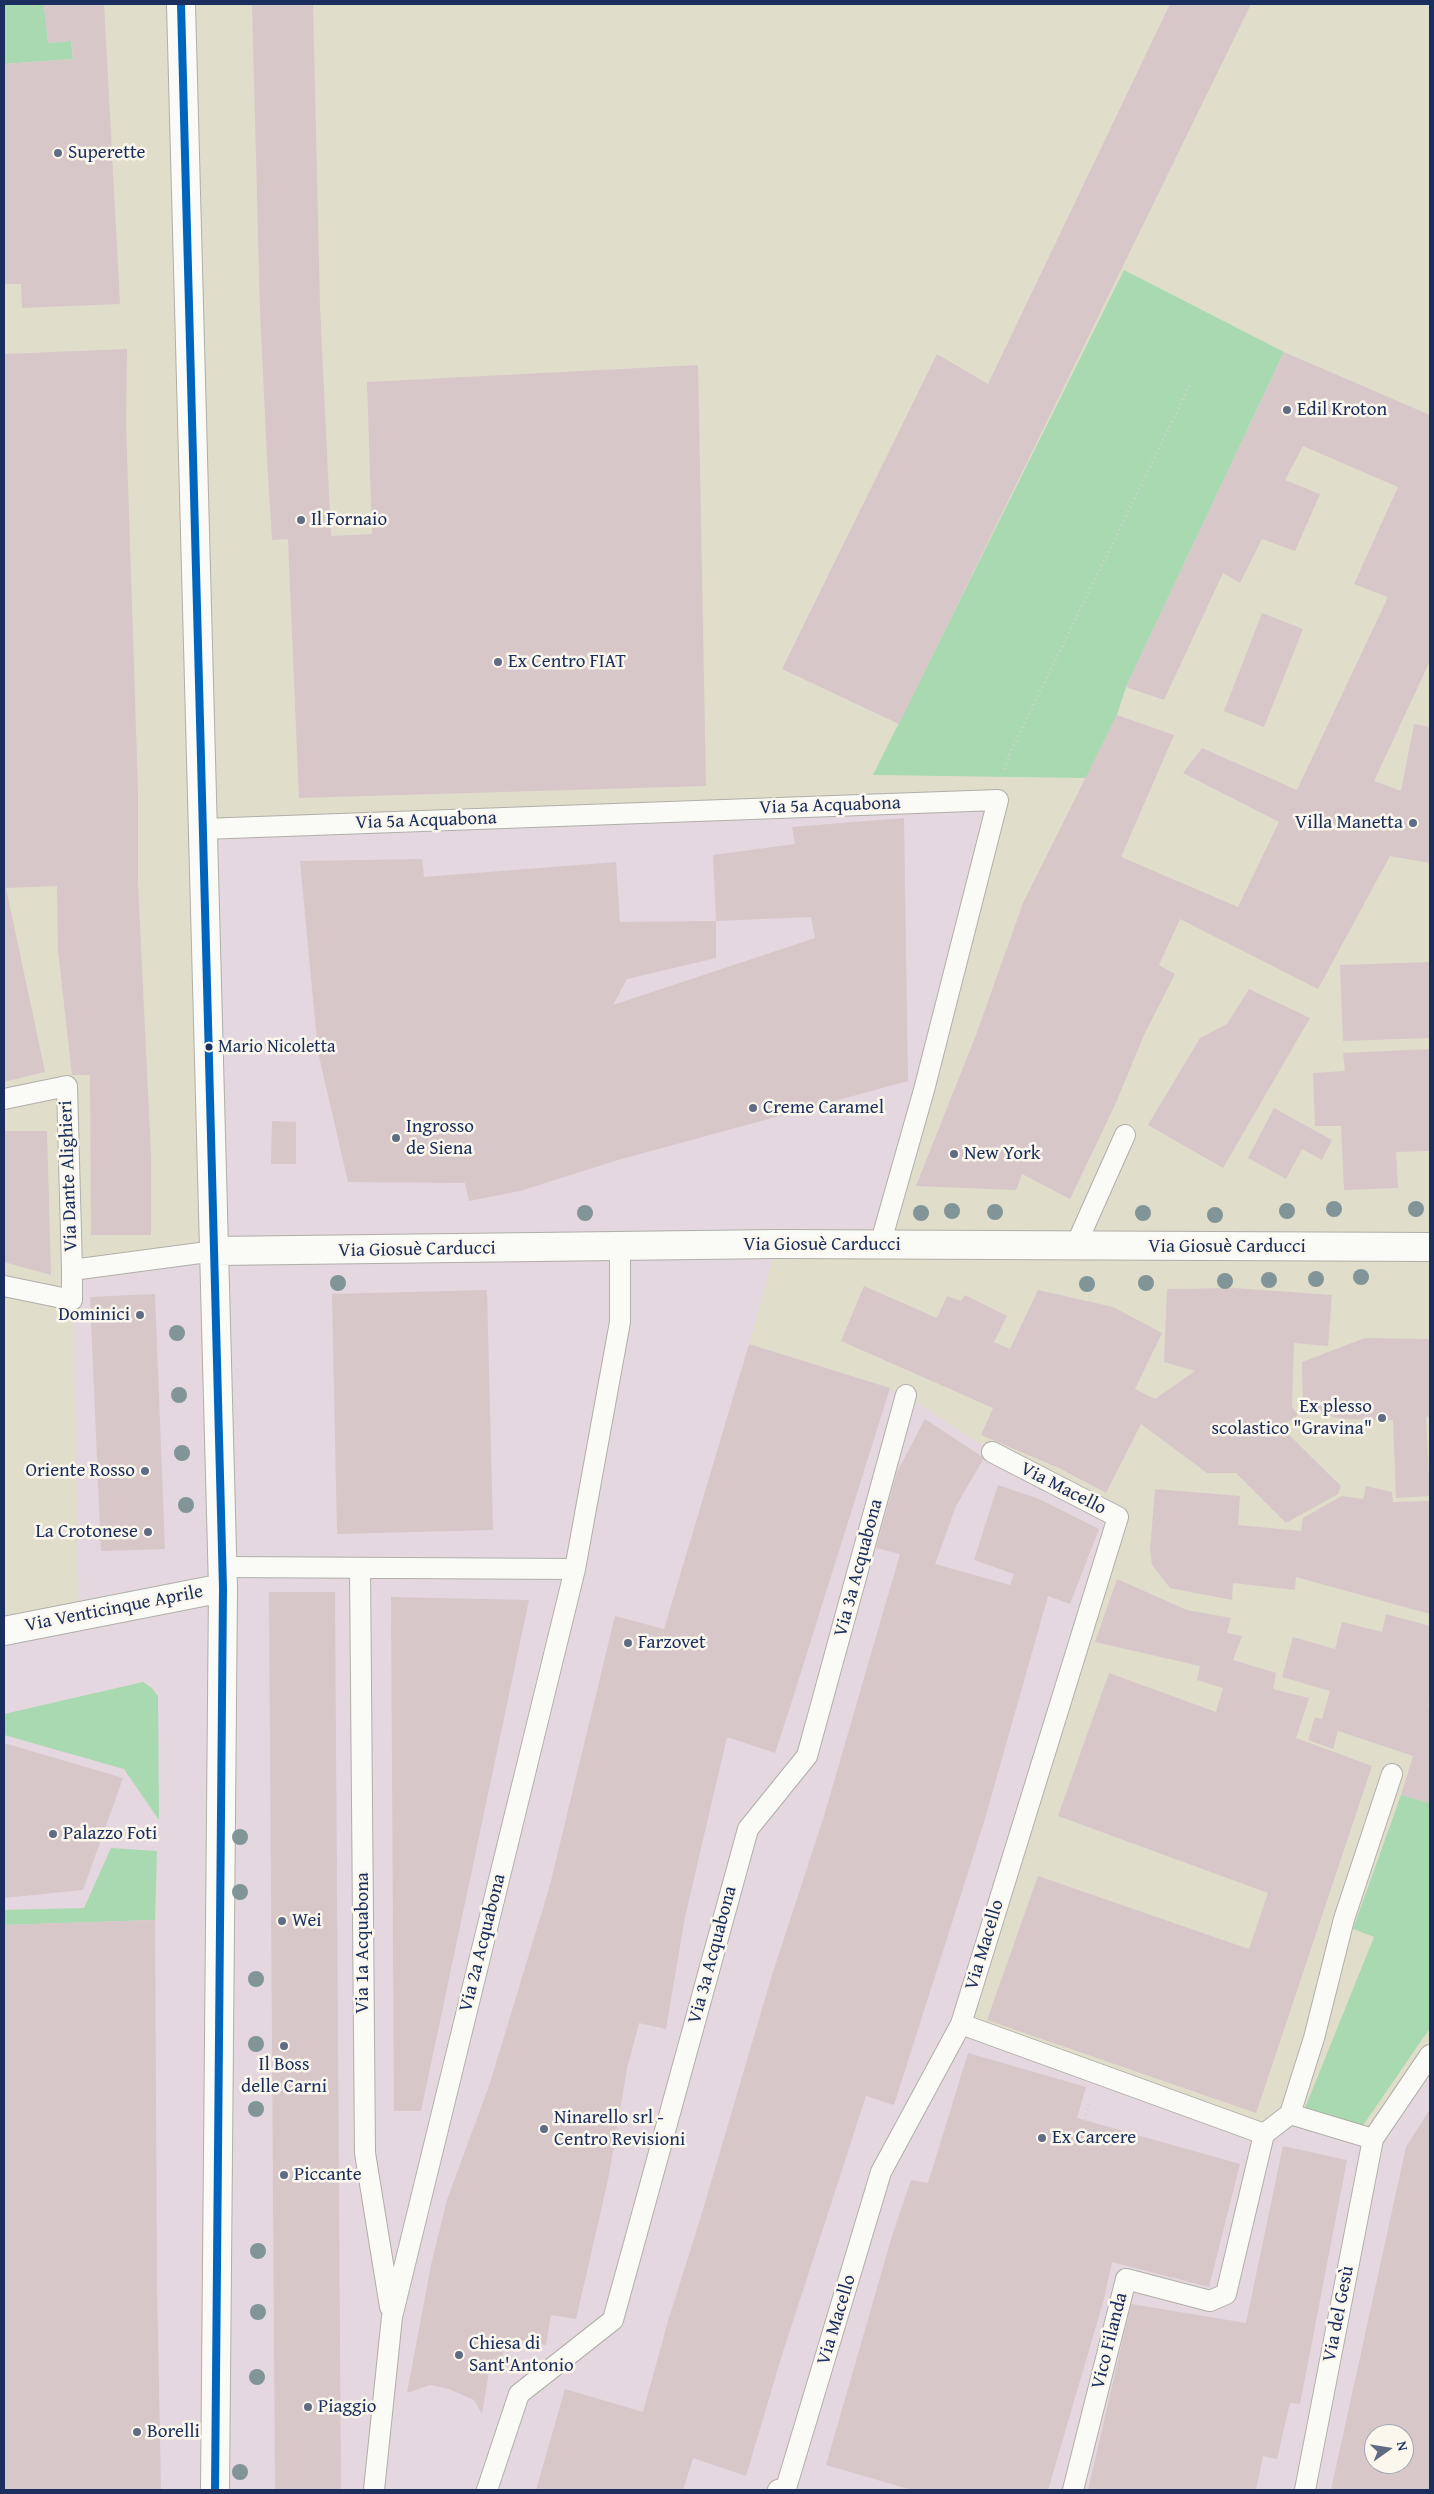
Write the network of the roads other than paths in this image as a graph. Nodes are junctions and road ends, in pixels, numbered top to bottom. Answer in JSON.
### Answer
{"nodes":[{"id":1,"x":181,"y":4,"type":"edge"},
{"id":2,"x":203,"y":829,"type":"junction"},
{"id":3,"x":4,"y":1099,"type":"edge"},
{"id":4,"x":1125,"y":1135,"type":"dead end"},
{"id":5,"x":880,"y":1245,"type":"junction"},
{"id":6,"x":1075,"y":1247,"type":"junction"},
{"id":7,"x":1430,"y":1247,"type":"edge"},
{"id":8,"x":620,"y":1248,"type":"junction"},
{"id":9,"x":214,"y":1251,"type":"junction"},
{"id":10,"x":72,"y":1270,"type":"junction"},
{"id":11,"x":4,"y":1286,"type":"edge"},
{"id":12,"x":906,"y":1395,"type":"dead end"},
{"id":13,"x":992,"y":1452,"type":"dead end"},
{"id":14,"x":360,"y":1568,"type":"junction"},
{"id":15,"x":575,"y":1569,"type":"junction"},
{"id":16,"x":223,"y":1578,"type":"junction"},
{"id":17,"x":4,"y":1631,"type":"edge"},
{"id":18,"x":1392,"y":1774,"type":"dead end"},
{"id":19,"x":960,"y":2024,"type":"junction"},
{"id":20,"x":1430,"y":2055,"type":"edge"},
{"id":21,"x":1290,"y":2114,"type":"junction"},
{"id":22,"x":1264,"y":2134,"type":"junction"},
{"id":23,"x":1373,"y":2139,"type":"junction"},
{"id":24,"x":392,"y":2317,"type":"junction"},
{"id":25,"x":215,"y":2490,"type":"edge"},
{"id":26,"x":374,"y":2490,"type":"edge"},
{"id":27,"x":488,"y":2490,"type":"edge"},
{"id":28,"x":788,"y":2490,"type":"edge"},
{"id":29,"x":1072,"y":2490,"type":"edge"},
{"id":30,"x":1305,"y":2490,"type":"edge"}],
"edges":[{"from":1,"to":2,"type":"street"},
{"from":2,"to":5,"type":"lane","name":"Via 5a Acquabona"},
{"from":2,"to":9,"type":"street"},
{"from":3,"to":10,"type":"lane","name":"Via Dante Alighieri"},
{"from":4,"to":6,"type":"lane"},
{"from":5,"to":6,"type":"street","name":"Via Giosuè Carducci"},
{"from":5,"to":8,"type":"street","name":"Via Giosuè Carducci"},
{"from":6,"to":7,"type":"street","name":"Via Giosuè Carducci"},
{"from":8,"to":9,"type":"street","name":"Via Giosuè Carducci"},
{"from":8,"to":15,"type":"lane","name":"Via 2a Acquabona"},
{"from":9,"to":10,"type":"lane"},
{"from":9,"to":16,"type":"street"},
{"from":10,"to":11,"type":"lane"},
{"from":12,"to":27,"type":"lane","name":"Via 3a Acquabona"},
{"from":13,"to":19,"type":"lane","name":"Via Macello"},
{"from":14,"to":15,"type":"lane"},
{"from":14,"to":16,"type":"lane"},
{"from":14,"to":24,"type":"lane","name":"Via 1a Acquabona"},
{"from":15,"to":24,"type":"lane","name":"Via 2a Acquabona"},
{"from":16,"to":17,"type":"street","name":"Via Venticinque Aprile"},
{"from":16,"to":25,"type":"street"},
{"from":18,"to":21,"type":"lane"},
{"from":19,"to":22,"type":"lane"},
{"from":19,"to":28,"type":"lane","name":"Via Macello"},
{"from":20,"to":23,"type":"lane"},
{"from":21,"to":22,"type":"lane"},
{"from":21,"to":23,"type":"lane"},
{"from":22,"to":29,"type":"lane","name":"Vico Filanda"},
{"from":23,"to":30,"type":"lane","name":"Via del Gesù"},
{"from":24,"to":26,"type":"lane"}]}
